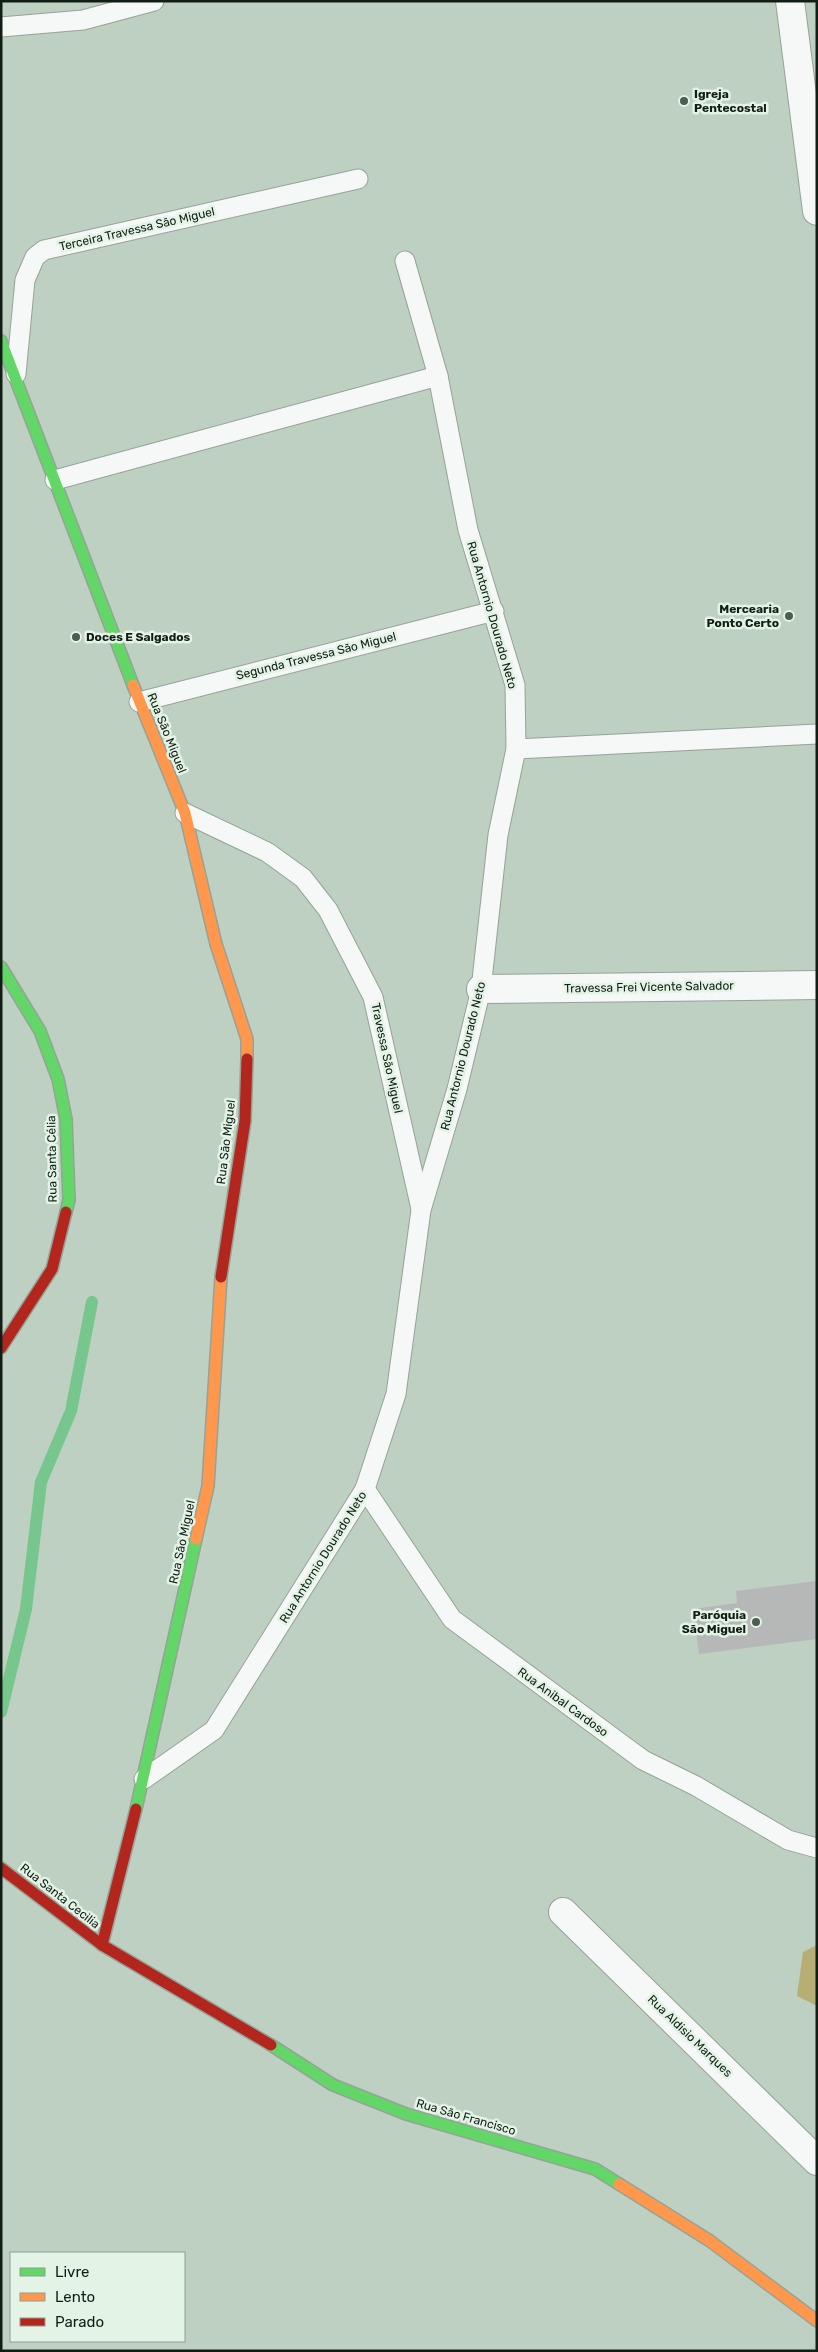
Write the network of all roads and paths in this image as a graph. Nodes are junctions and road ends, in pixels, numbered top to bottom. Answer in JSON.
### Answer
{"nodes":[{"id":1,"x":154,"y":1,"type":"edge"},
{"id":2,"x":790,"y":1,"type":"edge"},
{"id":3,"x":1,"y":27,"type":"edge"},
{"id":4,"x":358,"y":179,"type":"dead end"},
{"id":5,"x":817,"y":211,"type":"edge"},
{"id":6,"x":406,"y":260,"type":"dead end"},
{"id":7,"x":1,"y":341,"type":"edge"},
{"id":8,"x":16,"y":375,"type":"junction"},
{"id":9,"x":438,"y":376,"type":"junction"},
{"id":10,"x":55,"y":480,"type":"junction"},
{"id":11,"x":494,"y":610,"type":"junction"},
{"id":12,"x":139,"y":702,"type":"junction"},
{"id":13,"x":817,"y":734,"type":"edge"},
{"id":14,"x":516,"y":749,"type":"junction"},
{"id":15,"x":185,"y":813,"type":"junction"},
{"id":16,"x":1,"y":968,"type":"edge"},
{"id":17,"x":817,"y":985,"type":"edge"},
{"id":18,"x":481,"y":988,"type":"junction"},
{"id":19,"x":421,"y":1210,"type":"junction"},
{"id":20,"x":1,"y":1348,"type":"edge"},
{"id":21,"x":365,"y":1489,"type":"junction"},
{"id":22,"x":144,"y":1779,"type":"junction"},
{"id":23,"x":817,"y":1848,"type":"edge"},
{"id":24,"x":1,"y":1868,"type":"edge"},
{"id":25,"x":563,"y":1912,"type":"dead end"},
{"id":26,"x":102,"y":1945,"type":"junction"},
{"id":27,"x":817,"y":2161,"type":"edge"},
{"id":28,"x":817,"y":2321,"type":"edge"}],
"edges":[{"from":1,"to":3,"type":"lane"},
{"from":2,"to":5,"type":"street"},
{"from":4,"to":8,"type":"lane","name":"Terceira Travessa São Miguel"},
{"from":6,"to":9,"type":"lane","name":"Rua Antornio Dourado Neto"},
{"from":7,"to":8,"type":"street","name":"Rua São Miguel"},
{"from":8,"to":10,"type":"street","name":"Rua São Miguel"},
{"from":9,"to":10,"type":"lane"},
{"from":9,"to":11,"type":"lane","name":"Rua Antornio Dourado Neto"},
{"from":10,"to":12,"type":"street","name":"Rua São Miguel"},
{"from":11,"to":12,"type":"lane","name":"Segunda Travessa São Miguel"},
{"from":11,"to":14,"type":"lane","name":"Rua Antornio Dourado Neto"},
{"from":12,"to":15,"type":"street","name":"Rua São Miguel"},
{"from":13,"to":14,"type":"lane"},
{"from":14,"to":18,"type":"lane","name":"Rua Antornio Dourado Neto"},
{"from":15,"to":19,"type":"lane","name":"Travessa São Miguel"},
{"from":15,"to":22,"type":"street","name":"Rua São Miguel"},
{"from":16,"to":20,"type":"street","name":"Rua Santa Célia"},
{"from":17,"to":18,"type":"street","name":"Travessa Frei Vicente Salvador"},
{"from":18,"to":19,"type":"lane","name":"Rua Antornio Dourado Neto"},
{"from":19,"to":21,"type":"lane","name":"Rua Antornio Dourado Neto"},
{"from":21,"to":22,"type":"lane","name":"Rua Antornio Dourado Neto"},
{"from":21,"to":23,"type":"lane","name":"Rua Anibal Cardoso"},
{"from":22,"to":26,"type":"street","name":"Rua São Miguel"},
{"from":24,"to":26,"type":"street","name":"Rua Santa Cecilia"},
{"from":25,"to":27,"type":"street","name":"Rua Aldisio Marques"},
{"from":26,"to":28,"type":"street","name":"Rua São Francisco"}]}
